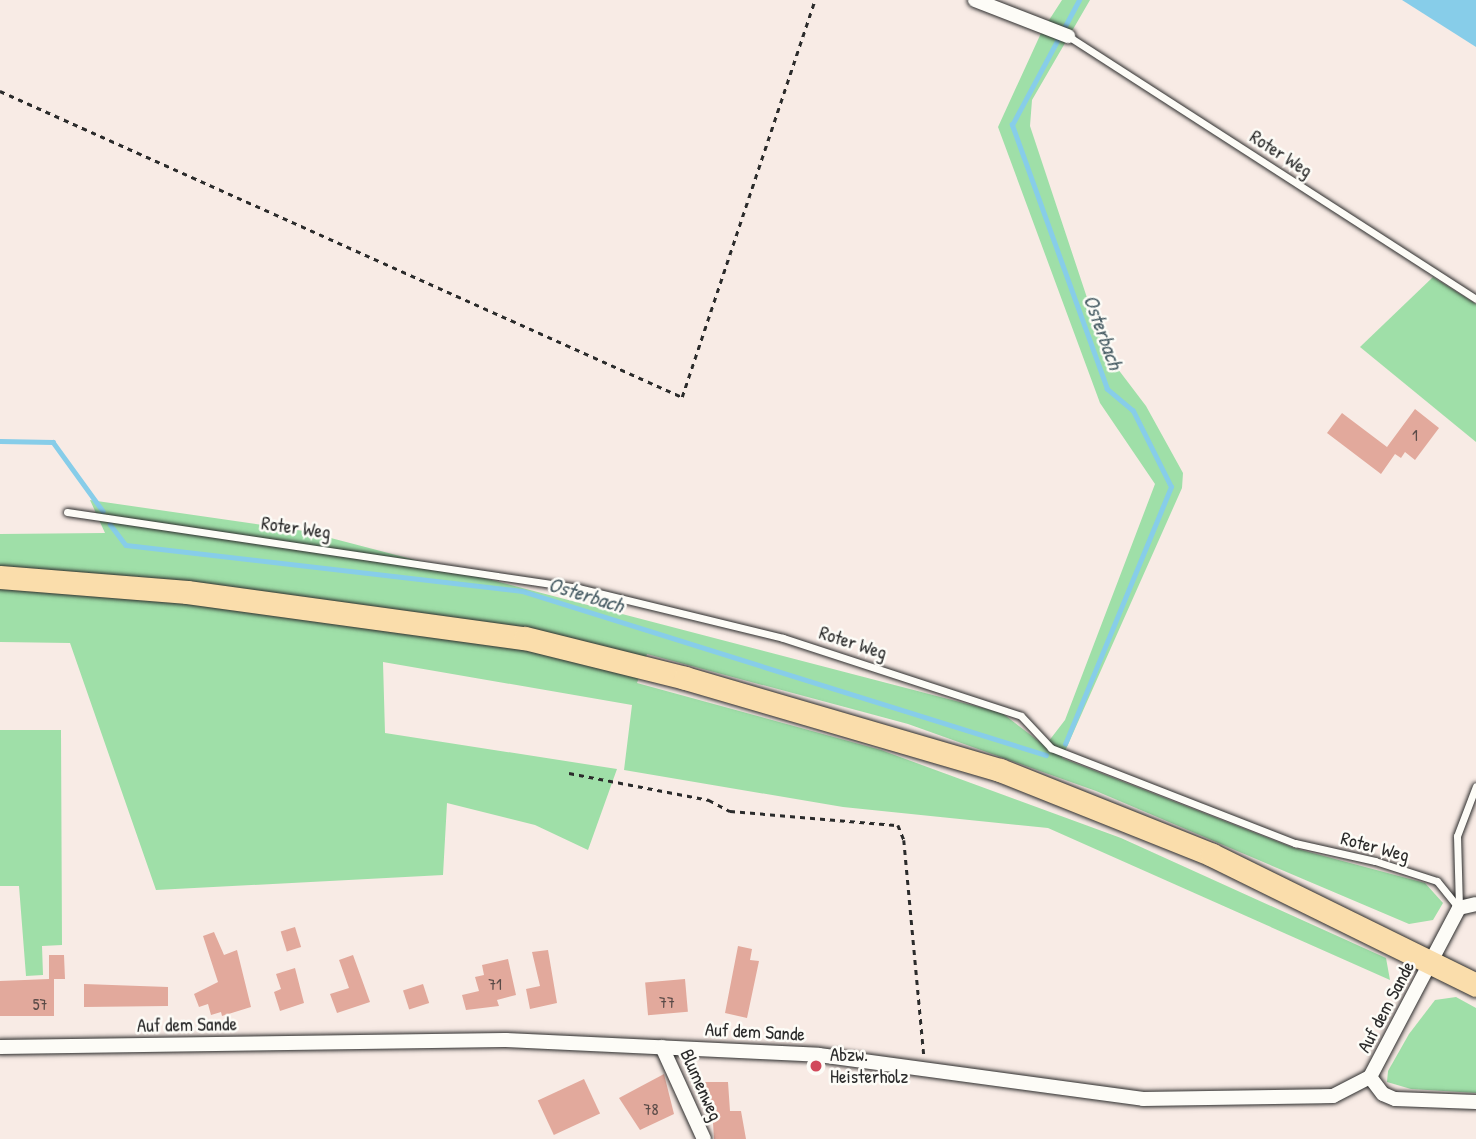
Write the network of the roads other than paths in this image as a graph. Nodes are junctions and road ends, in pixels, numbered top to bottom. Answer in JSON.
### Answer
{"nodes":[{"id":1,"x":975,"y":0,"type":"edge"},
{"id":2,"x":1068,"y":36,"type":"joint"},
{"id":3,"x":1476,"y":299,"type":"edge"},
{"id":4,"x":67,"y":512,"type":"dead end"},
{"id":5,"x":0,"y":577,"type":"edge"},
{"id":6,"x":1476,"y":786,"type":"edge"},
{"id":7,"x":1476,"y":904,"type":"edge"},
{"id":8,"x":1459,"y":908,"type":"junction"},
{"id":9,"x":1432,"y":961,"type":"junction"},
{"id":10,"x":1476,"y":985,"type":"edge"},
{"id":11,"x":0,"y":1047,"type":"edge"},
{"id":12,"x":662,"y":1047,"type":"junction"},
{"id":13,"x":1370,"y":1077,"type":"junction"},
{"id":14,"x":1476,"y":1102,"type":"edge"},
{"id":15,"x":704,"y":1139,"type":"edge"}],
"edges":[{"from":1,"to":2,"type":"street"},
{"from":2,"to":3,"type":"lane","name":"Roter Weg"},
{"from":4,"to":8,"type":"lane","name":"Roter Weg"},
{"from":5,"to":9,"type":"main road"},
{"from":6,"to":8,"type":"lane"},
{"from":7,"to":8,"type":"street"},
{"from":8,"to":9,"type":"street","name":"Auf dem Sande"},
{"from":9,"to":10,"type":"main road"},
{"from":9,"to":13,"type":"street","name":"Auf dem Sande"},
{"from":11,"to":12,"type":"street","name":"Auf dem Sande"},
{"from":12,"to":13,"type":"street","name":"Auf dem Sande"},
{"from":12,"to":15,"type":"street","name":"Blumenweg"},
{"from":13,"to":14,"type":"street"}]}
